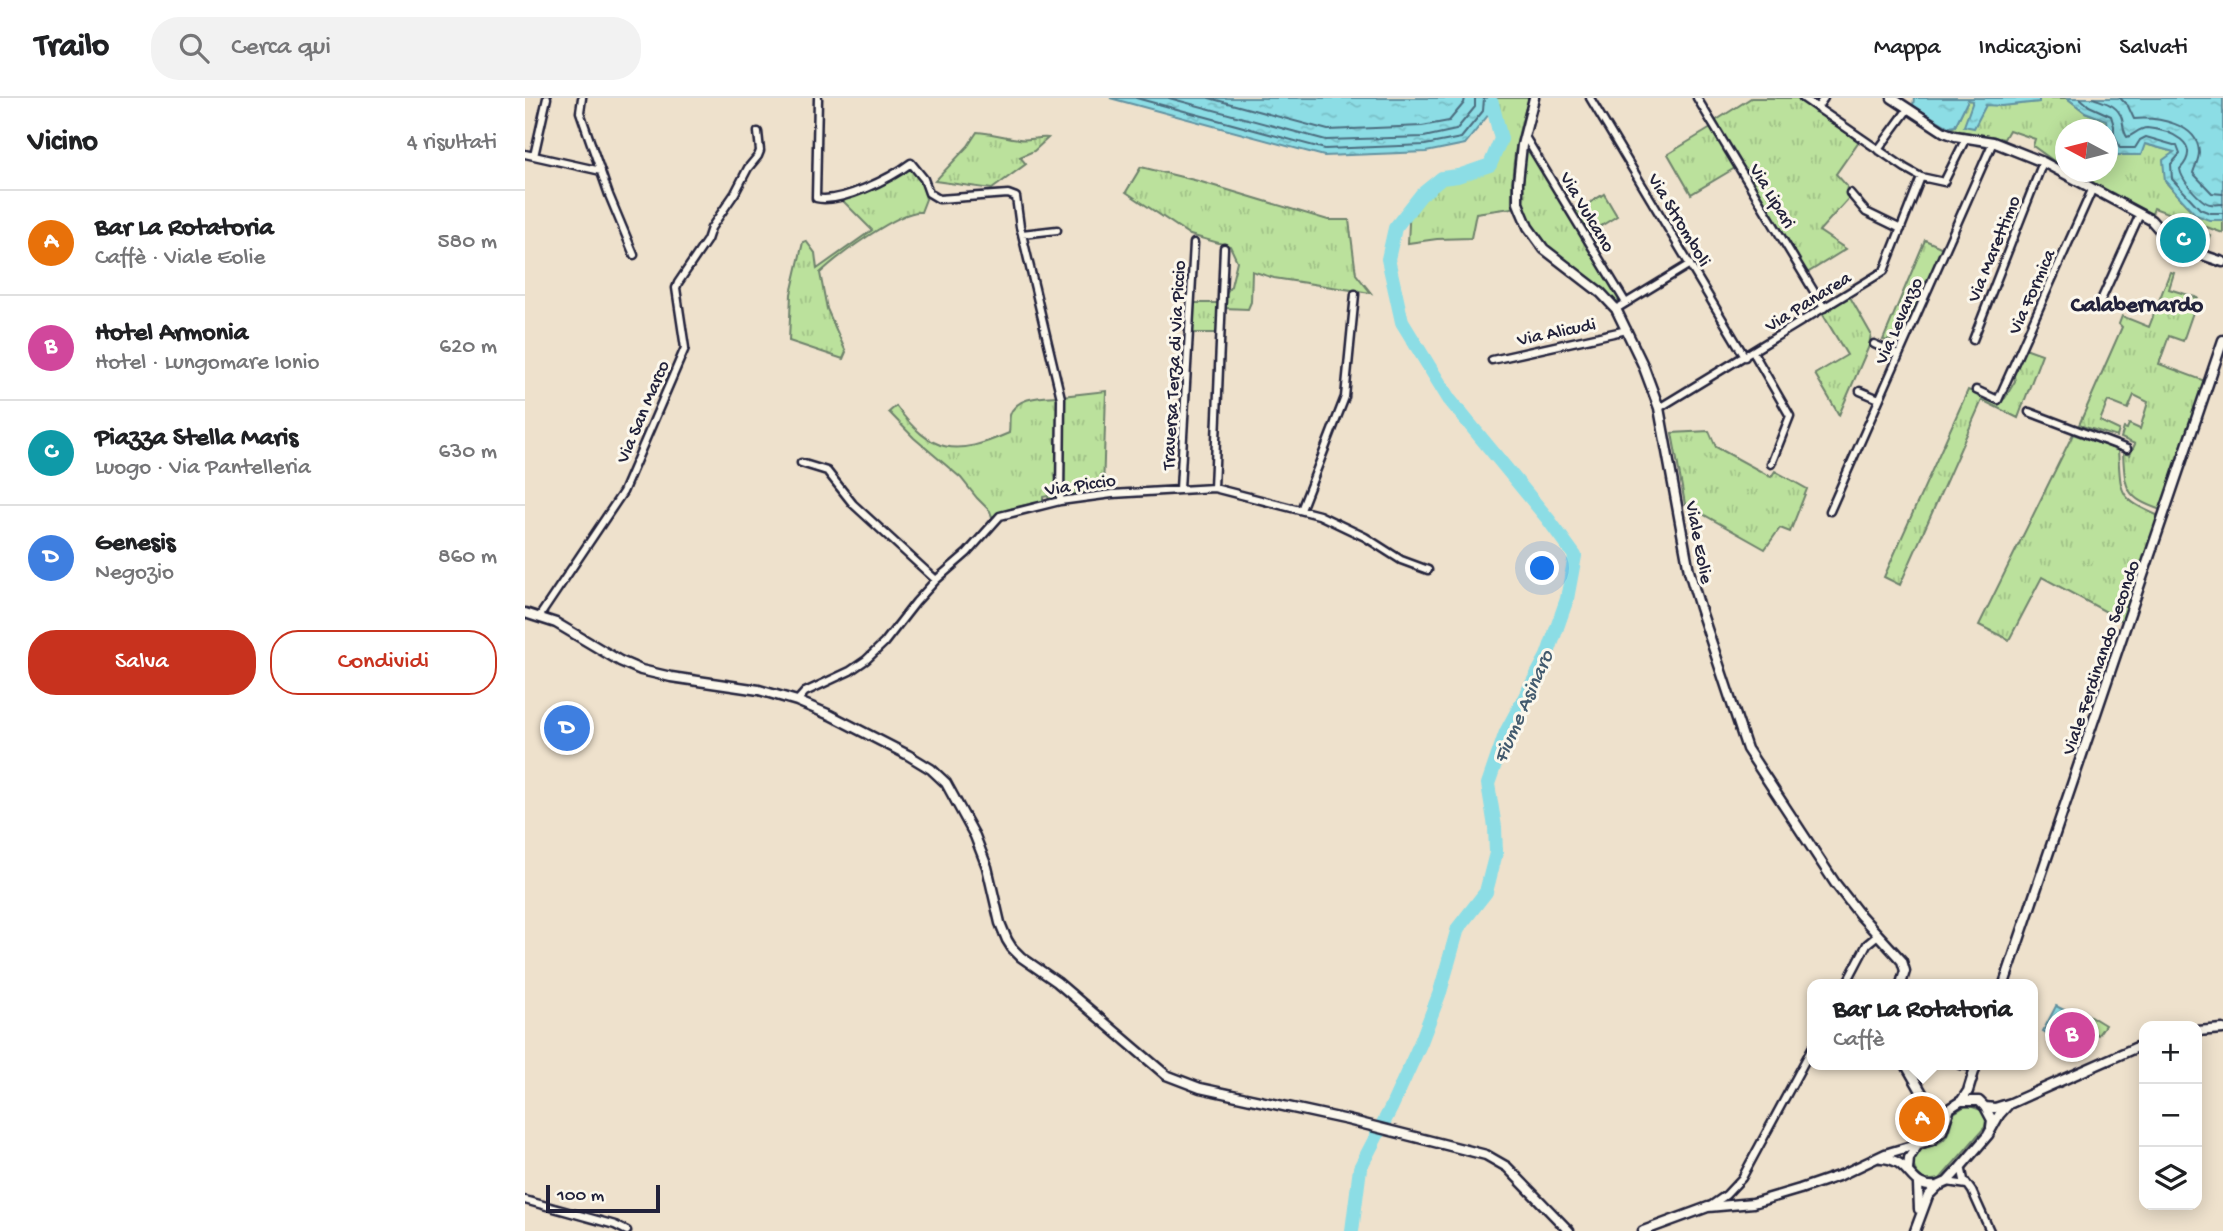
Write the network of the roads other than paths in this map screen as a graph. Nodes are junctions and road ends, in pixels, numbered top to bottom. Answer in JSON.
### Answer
{"nodes":[{"id":1,"x":547,"y":98,"type":"edge"},
{"id":2,"x":582,"y":98,"type":"edge"},
{"id":3,"x":818,"y":98,"type":"edge"},
{"id":4,"x":1534,"y":98,"type":"edge"},
{"id":5,"x":1590,"y":98,"type":"edge"},
{"id":6,"x":1697,"y":98,"type":"edge"},
{"id":7,"x":1803,"y":98,"type":"edge"},
{"id":8,"x":1824,"y":98,"type":"edge"},
{"id":9,"x":1892,"y":98,"type":"edge"},
{"id":10,"x":1817,"y":108,"type":"junction"},
{"id":11,"x":1907,"y":108,"type":"junction"},
{"id":12,"x":758,"y":132,"type":"dead end"},
{"id":13,"x":1524,"y":135,"type":"junction"},
{"id":14,"x":1966,"y":138,"type":"junction"},
{"id":15,"x":1993,"y":142,"type":"junction"},
{"id":16,"x":1878,"y":150,"type":"junction"},
{"id":17,"x":525,"y":154,"type":"edge"},
{"id":18,"x":534,"y":156,"type":"junction"},
{"id":19,"x":2042,"y":165,"type":"junction"},
{"id":20,"x":601,"y":171,"type":"junction"},
{"id":21,"x":1921,"y":177,"type":"junction"},
{"id":22,"x":2091,"y":192,"type":"junction"},
{"id":23,"x":1850,"y":193,"type":"dead end"},
{"id":24,"x":2139,"y":216,"type":"junction"},
{"id":25,"x":1901,"y":229,"type":"junction"},
{"id":26,"x":1058,"y":230,"type":"dead end"},
{"id":27,"x":1022,"y":234,"type":"junction"},
{"id":28,"x":1194,"y":243,"type":"dead end"},
{"id":29,"x":1224,"y":248,"type":"dead end"},
{"id":30,"x":634,"y":255,"type":"dead end"},
{"id":31,"x":2223,"y":262,"type":"edge"},
{"id":32,"x":1690,"y":264,"type":"junction"},
{"id":33,"x":1355,"y":294,"type":"dead end"},
{"id":34,"x":1626,"y":303,"type":"junction"},
{"id":35,"x":1824,"y":308,"type":"junction"},
{"id":36,"x":1616,"y":309,"type":"junction"},
{"id":37,"x":2097,"y":309,"type":"dead end"},
{"id":38,"x":1627,"y":330,"type":"junction"},
{"id":39,"x":1973,"y":340,"type":"dead end"},
{"id":40,"x":2223,"y":340,"type":"edge"},
{"id":41,"x":1874,"y":344,"type":"dead end"},
{"id":42,"x":1753,"y":352,"type":"junction"},
{"id":43,"x":1898,"y":355,"type":"junction"},
{"id":44,"x":1745,"y":357,"type":"junction"},
{"id":45,"x":1492,"y":360,"type":"dead end"},
{"id":46,"x":1976,"y":390,"type":"dead end"},
{"id":47,"x":1860,"y":391,"type":"dead end"},
{"id":48,"x":1879,"y":399,"type":"junction"},
{"id":49,"x":1659,"y":408,"type":"junction"},
{"id":50,"x":2029,"y":412,"type":"dead end"},
{"id":51,"x":2127,"y":449,"type":"dead end"},
{"id":52,"x":801,"y":463,"type":"dead end"},
{"id":53,"x":1771,"y":464,"type":"dead end"},
{"id":54,"x":1214,"y":488,"type":"junction"},
{"id":55,"x":1180,"y":489,"type":"junction"},
{"id":56,"x":1060,"y":501,"type":"junction"},
{"id":57,"x":1301,"y":510,"type":"junction"},
{"id":58,"x":1830,"y":511,"type":"dead end"},
{"id":59,"x":1428,"y":570,"type":"dead end"},
{"id":60,"x":936,"y":580,"type":"junction"},
{"id":61,"x":525,"y":613,"type":"edge"},
{"id":62,"x":539,"y":617,"type":"junction"},
{"id":63,"x":797,"y":701,"type":"junction"},
{"id":64,"x":1878,"y":935,"type":"junction"},
{"id":65,"x":1849,"y":979,"type":"edge"},
{"id":66,"x":1903,"y":979,"type":"edge"},
{"id":67,"x":2006,"y":979,"type":"edge"},
{"id":68,"x":2223,"y":1029,"type":"edge"},
{"id":69,"x":2202,"y":1031,"type":"edge"},
{"id":70,"x":2139,"y":1046,"type":"edge"},
{"id":71,"x":1807,"y":1057,"type":"edge"},
{"id":72,"x":1909,"y":1070,"type":"edge"},
{"id":73,"x":1975,"y":1070,"type":"edge"},
{"id":74,"x":1976,"y":1070,"type":"edge"},
{"id":75,"x":1922,"y":1093,"type":"junction"},
{"id":76,"x":1961,"y":1101,"type":"junction"},
{"id":77,"x":2011,"y":1103,"type":"junction"},
{"id":78,"x":1982,"y":1104,"type":"junction"},
{"id":79,"x":1950,"y":1108,"type":"junction"},
{"id":80,"x":1991,"y":1127,"type":"junction"},
{"id":81,"x":1940,"y":1133,"type":"junction"},
{"id":82,"x":1917,"y":1146,"type":"junction"},
{"id":83,"x":1878,"y":1158,"type":"junction"},
{"id":84,"x":1961,"y":1166,"type":"junction"},
{"id":85,"x":1908,"y":1170,"type":"junction"},
{"id":86,"x":1947,"y":1182,"type":"junction"},
{"id":87,"x":1918,"y":1184,"type":"junction"},
{"id":88,"x":1967,"y":1185,"type":"junction"},
{"id":89,"x":1938,"y":1186,"type":"junction"},
{"id":90,"x":525,"y":1200,"type":"edge"},
{"id":91,"x":1708,"y":1207,"type":"junction"},
{"id":92,"x":1917,"y":1227,"type":"edge"},
{"id":93,"x":627,"y":1231,"type":"edge"},
{"id":94,"x":1569,"y":1231,"type":"edge"},
{"id":95,"x":1643,"y":1231,"type":"edge"},
{"id":96,"x":1990,"y":1231,"type":"edge"}],
"edges":[{"from":1,"to":18,"type":"street"},
{"from":2,"to":20,"type":"street"},
{"from":3,"to":27,"type":"street"},
{"from":4,"to":13,"type":"street","name":"Viale Eolie"},
{"from":5,"to":32,"type":"street","name":"Via Stromboli"},
{"from":6,"to":35,"type":"street","name":"Via Lipari"},
{"from":7,"to":10,"type":"street"},
{"from":8,"to":10,"type":"street"},
{"from":9,"to":11,"type":"street"},
{"from":10,"to":16,"type":"street"},
{"from":11,"to":14,"type":"street"},
{"from":11,"to":16,"type":"street"},
{"from":12,"to":62,"type":"street","name":"Via San Marco"},
{"from":13,"to":34,"type":"street","name":"Via Vulcano"},
{"from":13,"to":36,"type":"street","name":"Viale Eolie"},
{"from":14,"to":15,"type":"street"},
{"from":14,"to":21,"type":"street"},
{"from":15,"to":19,"type":"street"},
{"from":15,"to":43,"type":"street","name":"Via Levanzo"},
{"from":16,"to":21,"type":"street"},
{"from":17,"to":18,"type":"street"},
{"from":18,"to":20,"type":"street"},
{"from":19,"to":22,"type":"street"},
{"from":19,"to":39,"type":"street","name":"Via Marettimo"},
{"from":20,"to":30,"type":"street"},
{"from":21,"to":25,"type":"street","name":"Via Panarea"},
{"from":22,"to":24,"type":"street"},
{"from":22,"to":46,"type":"street","name":"Via Formica"},
{"from":23,"to":25,"type":"street"},
{"from":24,"to":31,"type":"street"},
{"from":24,"to":37,"type":"street"},
{"from":25,"to":35,"type":"street","name":"Via Panarea"},
{"from":26,"to":27,"type":"street"},
{"from":27,"to":56,"type":"street"},
{"from":28,"to":55,"type":"street","name":"Traversa Terza di Via Piccio"},
{"from":29,"to":54,"type":"street"},
{"from":32,"to":34,"type":"street"},
{"from":32,"to":44,"type":"street","name":"Via Stromboli"},
{"from":33,"to":57,"type":"street"},
{"from":34,"to":36,"type":"street"},
{"from":35,"to":42,"type":"street","name":"Via Panarea"},
{"from":36,"to":38,"type":"street","name":"Viale Eolie"},
{"from":38,"to":45,"type":"street","name":"Via Alicudi"},
{"from":38,"to":49,"type":"street","name":"Viale Eolie"},
{"from":40,"to":67,"type":"street","name":"Viale Ferdinando Secondo"},
{"from":41,"to":43,"type":"street"},
{"from":42,"to":44,"type":"street","name":"Via Panarea"},
{"from":42,"to":53,"type":"street"},
{"from":43,"to":48,"type":"street","name":"Via Levanzo"},
{"from":44,"to":49,"type":"street","name":"Via Panarea"},
{"from":47,"to":48,"type":"street"},
{"from":48,"to":58,"type":"street","name":"Via Levanzo"},
{"from":49,"to":64,"type":"street","name":"Viale Eolie"},
{"from":50,"to":51,"type":"street"},
{"from":52,"to":60,"type":"street"},
{"from":54,"to":55,"type":"street","name":"Via Piccio"},
{"from":54,"to":57,"type":"street","name":"Via Piccio"},
{"from":55,"to":56,"type":"street","name":"Via Piccio"},
{"from":56,"to":60,"type":"street","name":"Via Piccio"},
{"from":57,"to":59,"type":"street","name":"Via Piccio"},
{"from":60,"to":63,"type":"street","name":"Via Piccio"},
{"from":61,"to":62,"type":"street"},
{"from":62,"to":63,"type":"street"},
{"from":63,"to":94,"type":"street"},
{"from":64,"to":65,"type":"street"},
{"from":64,"to":66,"type":"street","name":"Viale Eolie"},
{"from":68,"to":69,"type":"street"},
{"from":70,"to":77,"type":"street"},
{"from":71,"to":91,"type":"street"},
{"from":72,"to":75,"type":"street"},
{"from":73,"to":76,"type":"street"},
{"from":74,"to":78,"type":"street"},
{"from":75,"to":79,"type":"street"},
{"from":75,"to":81,"type":"street"},
{"from":76,"to":78,"type":"street"},
{"from":76,"to":79,"type":"street"},
{"from":77,"to":78,"type":"street"},
{"from":77,"to":80,"type":"street"},
{"from":78,"to":80,"type":"street"},
{"from":79,"to":81,"type":"street"},
{"from":80,"to":84,"type":"street"},
{"from":81,"to":82,"type":"street"},
{"from":82,"to":83,"type":"street"},
{"from":82,"to":85,"type":"street"},
{"from":83,"to":85,"type":"street"},
{"from":83,"to":91,"type":"street"},
{"from":84,"to":86,"type":"street"},
{"from":84,"to":88,"type":"street"},
{"from":85,"to":87,"type":"street"},
{"from":86,"to":88,"type":"street"},
{"from":86,"to":89,"type":"street"},
{"from":87,"to":89,"type":"street"},
{"from":87,"to":92,"type":"street"},
{"from":88,"to":96,"type":"street"},
{"from":89,"to":92,"type":"street"},
{"from":90,"to":93,"type":"street"},
{"from":91,"to":95,"type":"street"}]}
